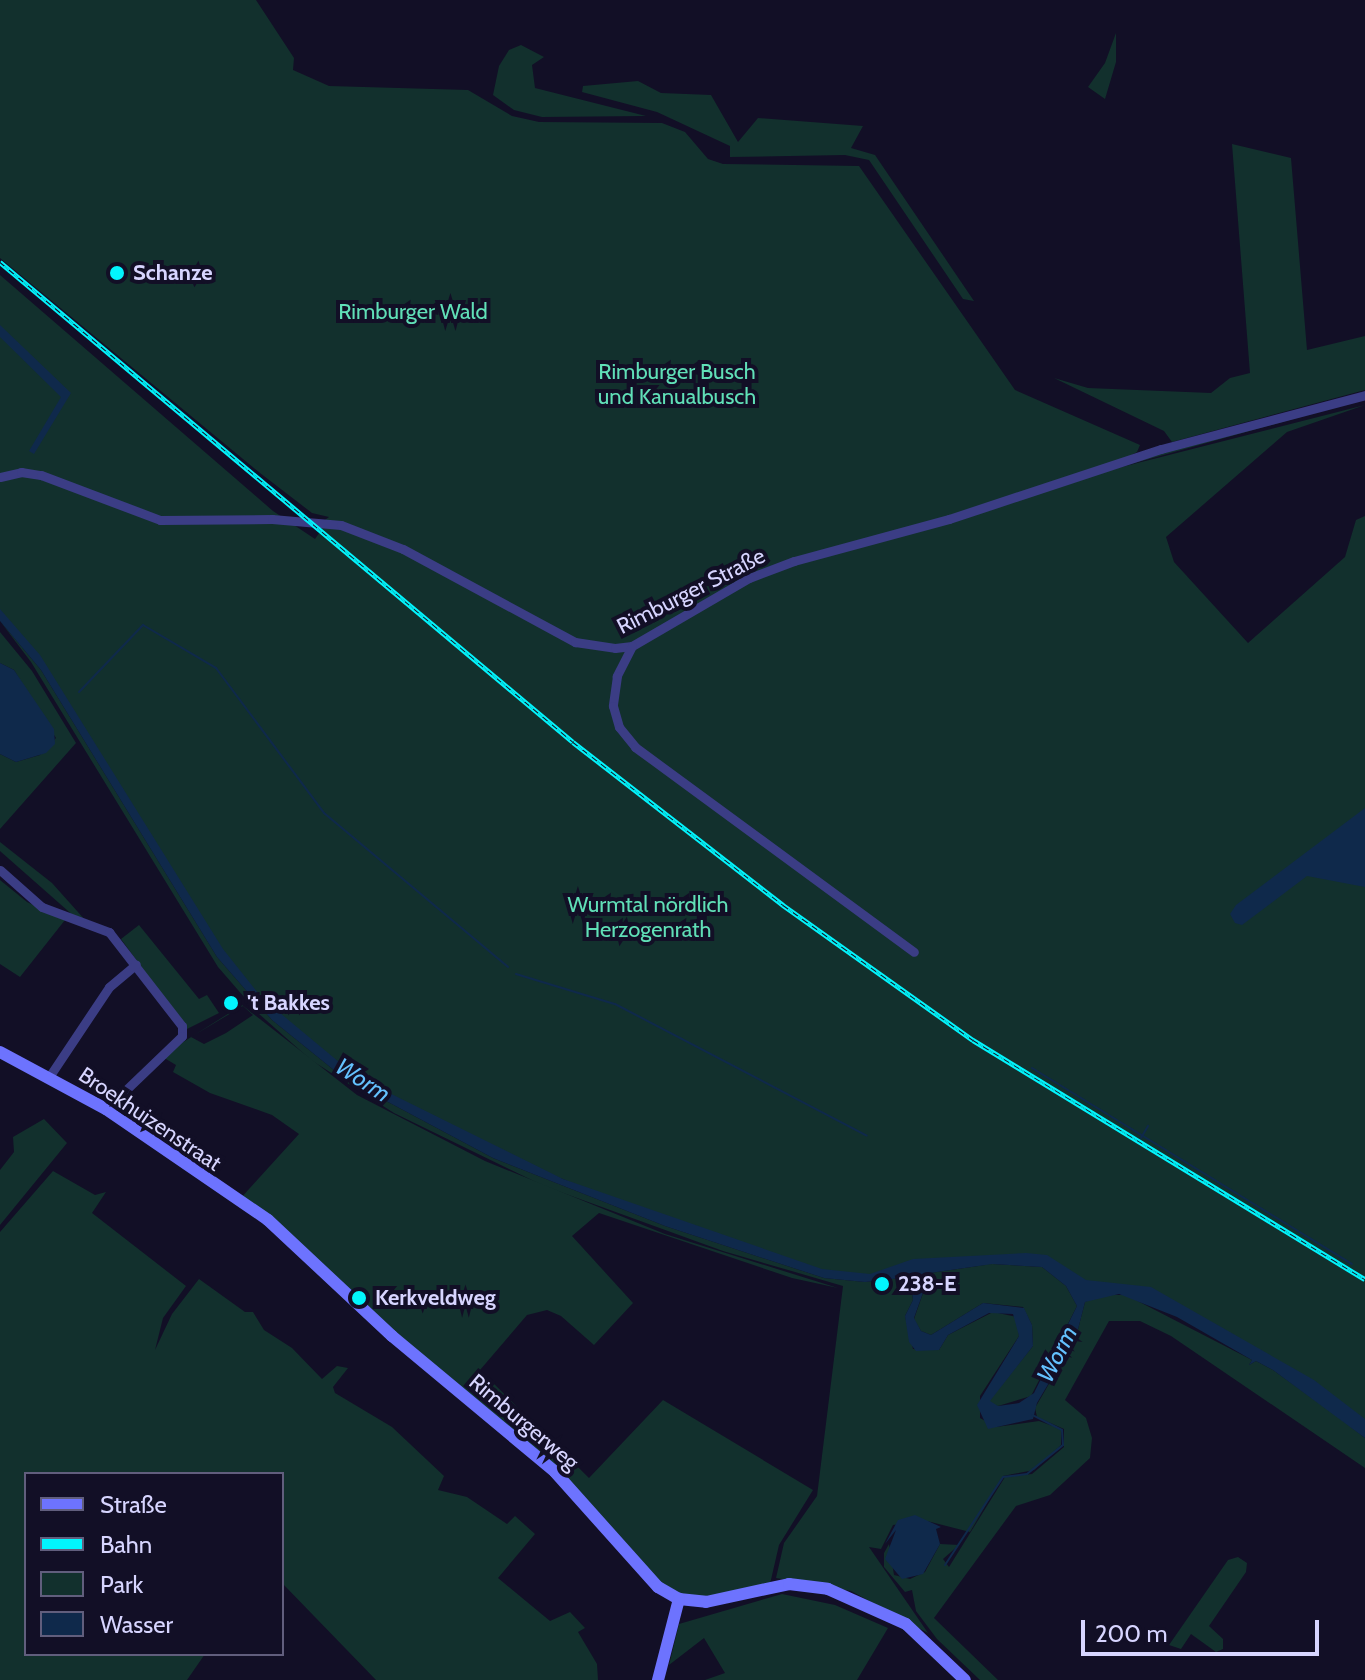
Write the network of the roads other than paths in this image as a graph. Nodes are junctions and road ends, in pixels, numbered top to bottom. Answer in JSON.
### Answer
{"nodes":[{"id":1,"x":1365,"y":395,"type":"edge"},
{"id":2,"x":0,"y":477,"type":"edge"},
{"id":3,"x":632,"y":646,"type":"junction"},
{"id":4,"x":0,"y":870,"type":"edge"},
{"id":5,"x":914,"y":952,"type":"dead end"},
{"id":6,"x":136,"y":964,"type":"junction"},
{"id":7,"x":0,"y":1052,"type":"edge"},
{"id":8,"x":49,"y":1077,"type":"junction"},
{"id":9,"x":106,"y":1109,"type":"junction"},
{"id":10,"x":274,"y":1225,"type":"joint"},
{"id":11,"x":679,"y":1599,"type":"junction"},
{"id":12,"x":658,"y":1680,"type":"edge"},
{"id":13,"x":965,"y":1680,"type":"edge"}],
"edges":[{"from":1,"to":3,"type":"street","name":"Rimburger Straße"},
{"from":2,"to":3,"type":"street","name":"Rimburger Straße"},
{"from":3,"to":5,"type":"street"},
{"from":4,"to":6,"type":"street"},
{"from":6,"to":8,"type":"street"},
{"from":6,"to":9,"type":"street"},
{"from":7,"to":8,"type":"street","name":"Broekhuizenstraat"},
{"from":8,"to":9,"type":"street","name":"Broekhuizenstraat"},
{"from":9,"to":10,"type":"street","name":"Broekhuizenstraat"},
{"from":10,"to":11,"type":"street","name":"Rimburgerweg"},
{"from":11,"to":12,"type":"street"},
{"from":11,"to":13,"type":"street"}]}
